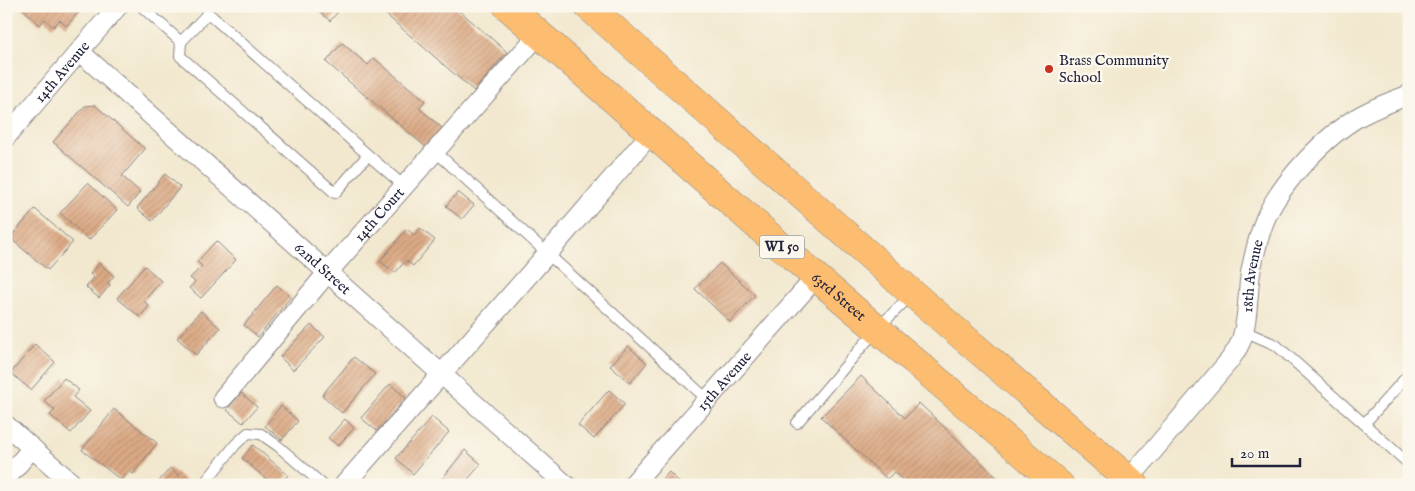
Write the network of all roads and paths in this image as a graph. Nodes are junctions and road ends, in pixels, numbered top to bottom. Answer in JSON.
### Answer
{"nodes":[{"id":1,"x":118,"y":6,"type":"edge"},
{"id":2,"x":141,"y":6,"type":"edge"},
{"id":3,"x":507,"y":6,"type":"edge"},
{"id":4,"x":588,"y":6,"type":"edge"},
{"id":5,"x":538,"y":34,"type":"junction"},
{"id":6,"x":181,"y":42,"type":"junction"},
{"id":7,"x":80,"y":52,"type":"junction"},
{"id":8,"x":1409,"y":95,"type":"edge"},
{"id":9,"x":652,"y":132,"type":"junction"},
{"id":10,"x":6,"y":137,"type":"edge"},
{"id":11,"x":435,"y":151,"type":"junction"},
{"id":12,"x":368,"y":155,"type":"junction"},
{"id":13,"x":404,"y":186,"type":"junction"},
{"id":14,"x":548,"y":253,"type":"junction"},
{"id":15,"x":328,"y":272,"type":"junction"},
{"id":16,"x":816,"y":277,"type":"junction"},
{"id":17,"x":912,"y":293,"type":"junction"},
{"id":18,"x":878,"y":329,"type":"junction"},
{"id":19,"x":1244,"y":331,"type":"junction"},
{"id":20,"x":441,"y":373,"type":"junction"},
{"id":21,"x":1409,"y":374,"type":"edge"},
{"id":22,"x":222,"y":398,"type":"dead end"},
{"id":23,"x":708,"y":400,"type":"junction"},
{"id":24,"x":796,"y":423,"type":"dead end"},
{"id":25,"x":1364,"y":424,"type":"junction"},
{"id":26,"x":6,"y":426,"type":"edge"},
{"id":27,"x":32,"y":448,"type":"junction"},
{"id":28,"x":1409,"y":464,"type":"edge"},
{"id":29,"x":6,"y":479,"type":"edge"},
{"id":30,"x":1129,"y":483,"type":"edge"},
{"id":31,"x":74,"y":485,"type":"edge"},
{"id":32,"x":203,"y":485,"type":"edge"},
{"id":33,"x":322,"y":485,"type":"edge"},
{"id":34,"x":344,"y":485,"type":"edge"},
{"id":35,"x":566,"y":485,"type":"edge"},
{"id":36,"x":632,"y":485,"type":"edge"},
{"id":37,"x":1060,"y":485,"type":"edge"}],
"edges":[{"from":1,"to":7,"type":"street","name":"14th Avenue"},
{"from":2,"to":6,"type":"lane"},
{"from":3,"to":5,"type":"main road","name":"63rd Street","number":"WI 50"},
{"from":4,"to":17,"type":"main road"},
{"from":5,"to":9,"type":"main road","name":"63rd Street","number":"WI 50"},
{"from":5,"to":11,"type":"street","name":"14th Court"},
{"from":6,"to":12,"type":"lane"},
{"from":6,"to":12,"type":"lane"},
{"from":7,"to":10,"type":"street","name":"14th Avenue"},
{"from":7,"to":15,"type":"street","name":"62nd Street"},
{"from":8,"to":19,"type":"street","name":"18th Avenue"},
{"from":9,"to":14,"type":"street"},
{"from":9,"to":16,"type":"main road","name":"63rd Street","number":"WI 50"},
{"from":11,"to":13,"type":"street","name":"14th Court"},
{"from":11,"to":14,"type":"lane"},
{"from":12,"to":13,"type":"lane"},
{"from":13,"to":15,"type":"street","name":"14th Court"},
{"from":14,"to":20,"type":"street"},
{"from":14,"to":23,"type":"lane"},
{"from":15,"to":20,"type":"street","name":"62nd Street"},
{"from":15,"to":22,"type":"street","name":"14th Court"},
{"from":16,"to":18,"type":"main road","name":"63rd Street","number":"WI 50"},
{"from":16,"to":23,"type":"street","name":"15th Avenue"},
{"from":17,"to":18,"type":"lane"},
{"from":17,"to":30,"type":"main road"},
{"from":18,"to":24,"type":"lane"},
{"from":18,"to":37,"type":"main road","name":"63rd Street","number":"WI 50"},
{"from":19,"to":25,"type":"lane"},
{"from":19,"to":30,"type":"street","name":"18th Avenue"},
{"from":20,"to":34,"type":"street"},
{"from":20,"to":35,"type":"street","name":"62nd Street"},
{"from":21,"to":25,"type":"lane"},
{"from":23,"to":36,"type":"street","name":"15th Avenue"},
{"from":25,"to":28,"type":"lane"},
{"from":26,"to":27,"type":"street"},
{"from":27,"to":29,"type":"street"},
{"from":27,"to":31,"type":"street"},
{"from":32,"to":33,"type":"lane"}]}
